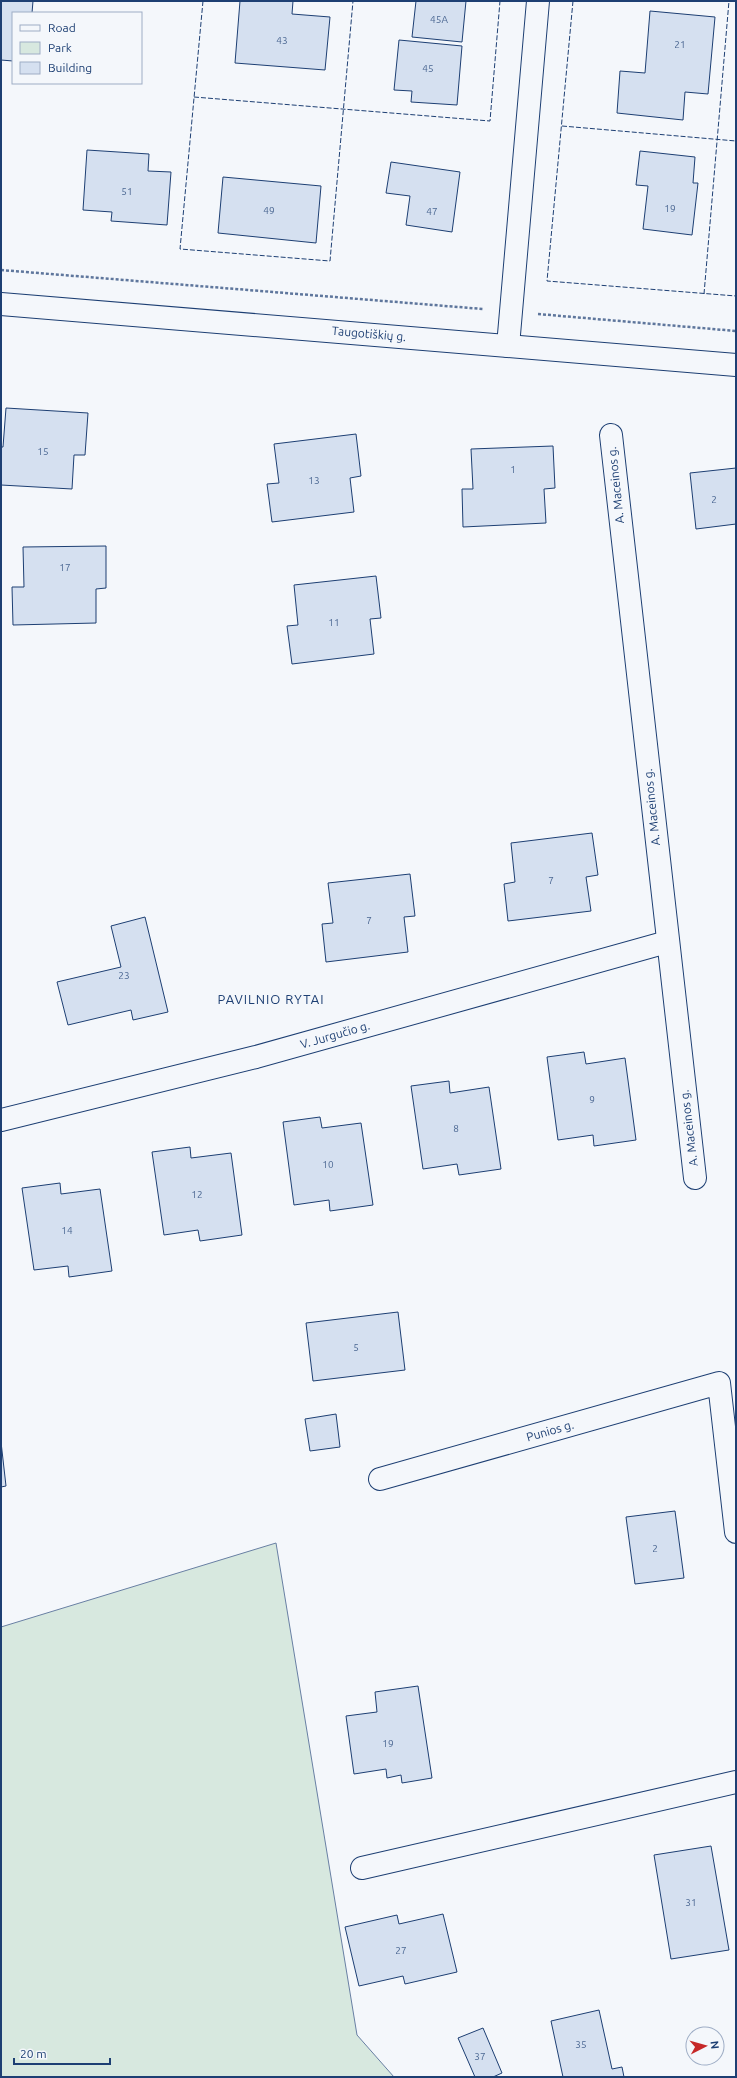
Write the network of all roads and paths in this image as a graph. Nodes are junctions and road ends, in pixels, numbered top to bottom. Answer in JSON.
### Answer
{"nodes":[{"id":1,"x":538,"y":1,"type":"edge"},
{"id":2,"x":1,"y":270,"type":"edge"},
{"id":3,"x":1,"y":304,"type":"edge"},
{"id":4,"x":509,"y":311,"type":"junction"},
{"id":5,"x":736,"y":331,"type":"edge"},
{"id":6,"x":508,"y":346,"type":"junction"},
{"id":7,"x":736,"y":365,"type":"edge"},
{"id":8,"x":611,"y":435,"type":"dead end"},
{"id":9,"x":667,"y":942,"type":"junction"},
{"id":10,"x":1,"y":1120,"type":"edge"},
{"id":11,"x":695,"y":1178,"type":"dead end"},
{"id":12,"x":380,"y":1479,"type":"dead end"},
{"id":13,"x":736,"y":1532,"type":"edge"},
{"id":14,"x":736,"y":1782,"type":"edge"},
{"id":15,"x":362,"y":1868,"type":"dead end"}],
"edges":[{"from":1,"to":4,"type":"street"},
{"from":2,"to":4,"type":"path"},
{"from":3,"to":6,"type":"street","name":"Taugotiškių g."},
{"from":4,"to":5,"type":"path"},
{"from":4,"to":6,"type":"street"},
{"from":6,"to":7,"type":"street","name":"Taugotiškių g."},
{"from":8,"to":9,"type":"street","name":"A. Maceinos g."},
{"from":9,"to":10,"type":"street","name":"V. Jurgučio g."},
{"from":9,"to":11,"type":"street","name":"A. Maceinos g."},
{"from":12,"to":13,"type":"street","name":"Punios g."},
{"from":14,"to":15,"type":"street"}]}
